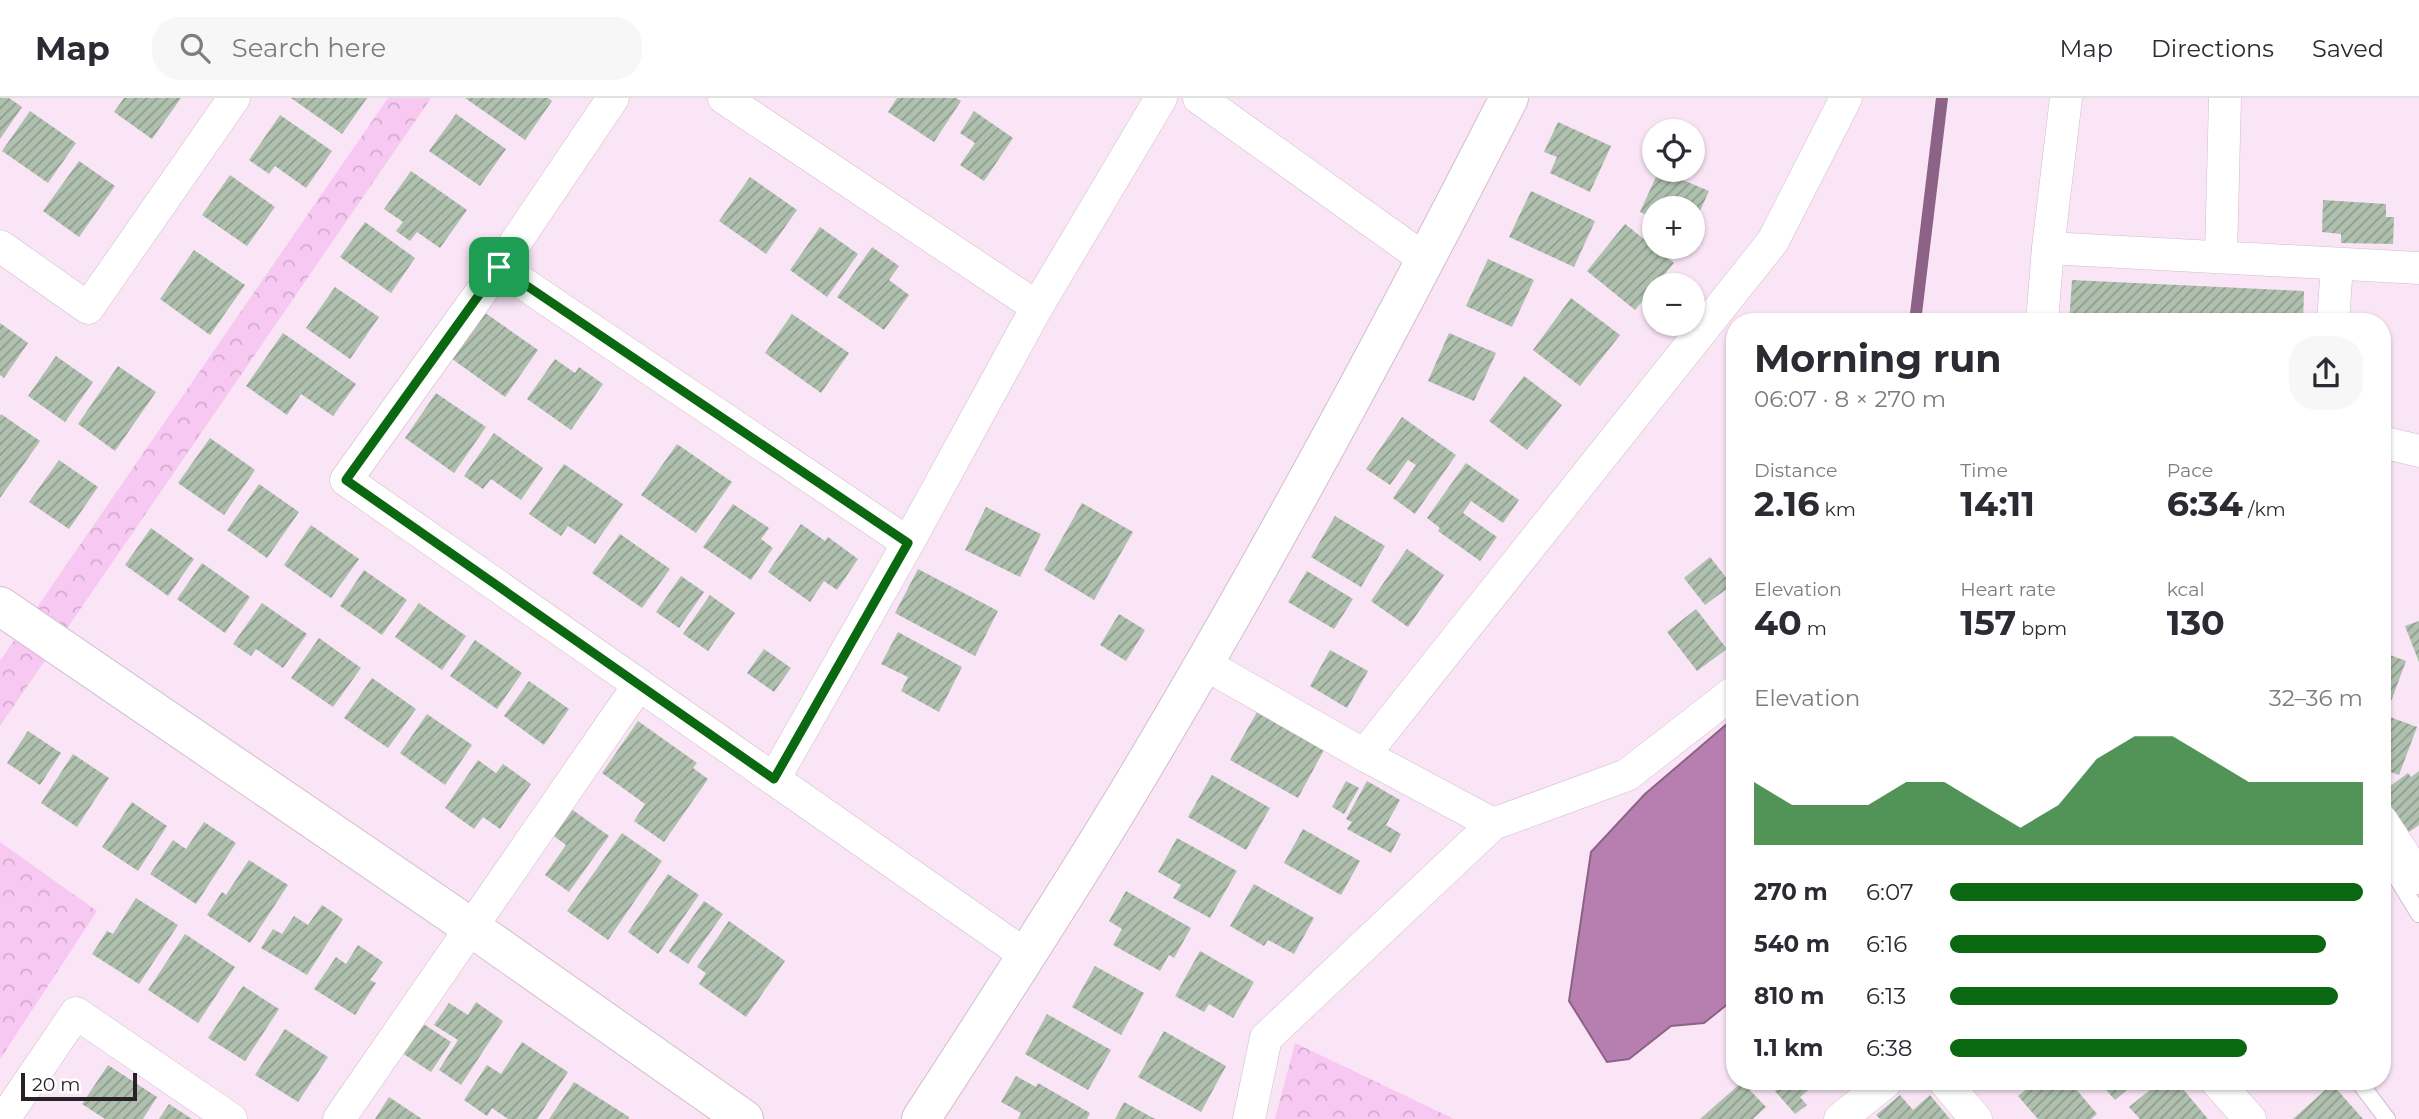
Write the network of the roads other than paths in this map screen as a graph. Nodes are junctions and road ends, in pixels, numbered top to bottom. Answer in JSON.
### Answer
{"nodes":[{"id":1,"x":234,"y":98,"type":"edge"},
{"id":2,"x":613,"y":98,"type":"edge"},
{"id":3,"x":724,"y":98,"type":"edge"},
{"id":4,"x":1161,"y":98,"type":"edge"},
{"id":5,"x":1199,"y":98,"type":"edge"},
{"id":6,"x":1509,"y":98,"type":"edge"},
{"id":7,"x":1846,"y":98,"type":"edge"},
{"id":8,"x":2066,"y":98,"type":"edge"},
{"id":9,"x":2225,"y":98,"type":"edge"},
{"id":10,"x":0,"y":246,"type":"edge"},
{"id":11,"x":2048,"y":248,"type":"junction"},
{"id":12,"x":2221,"y":256,"type":"junction"},
{"id":13,"x":1426,"y":260,"type":"junction"},
{"id":14,"x":2337,"y":265,"type":"junction"},
{"id":15,"x":499,"y":267,"type":"junction"},
{"id":16,"x":2419,"y":268,"type":"edge"},
{"id":17,"x":1037,"y":307,"type":"junction"},
{"id":18,"x":2043,"y":313,"type":"edge"},
{"id":19,"x":2334,"y":313,"type":"edge"},
{"id":20,"x":2391,"y":444,"type":"edge"},
{"id":21,"x":2419,"y":452,"type":"edge"},
{"id":22,"x":908,"y":543,"type":"junction"},
{"id":23,"x":0,"y":606,"type":"edge"},
{"id":24,"x":1203,"y":663,"type":"junction"},
{"id":25,"x":638,"y":686,"type":"junction"},
{"id":26,"x":1726,"y":698,"type":"edge"},
{"id":27,"x":1364,"y":755,"type":"junction"},
{"id":28,"x":774,"y":779,"type":"junction"},
{"id":29,"x":1493,"y":824,"type":"junction"},
{"id":30,"x":2391,"y":835,"type":"edge"},
{"id":31,"x":2391,"y":868,"type":"edge"},
{"id":32,"x":2419,"y":878,"type":"edge"},
{"id":33,"x":2419,"y":914,"type":"edge"},
{"id":34,"x":472,"y":928,"type":"junction"},
{"id":35,"x":1027,"y":956,"type":"junction"},
{"id":36,"x":1876,"y":1090,"type":"edge"},
{"id":37,"x":1952,"y":1090,"type":"edge"},
{"id":38,"x":2224,"y":1090,"type":"edge"},
{"id":39,"x":2365,"y":1090,"type":"edge"},
{"id":40,"x":4,"y":1119,"type":"edge"},
{"id":41,"x":231,"y":1119,"type":"edge"},
{"id":42,"x":339,"y":1119,"type":"edge"},
{"id":43,"x":744,"y":1119,"type":"edge"},
{"id":44,"x":921,"y":1119,"type":"edge"},
{"id":45,"x":1249,"y":1119,"type":"edge"},
{"id":46,"x":1840,"y":1119,"type":"edge"},
{"id":47,"x":1976,"y":1119,"type":"edge"},
{"id":48,"x":2250,"y":1119,"type":"edge"},
{"id":49,"x":2387,"y":1119,"type":"edge"}],
"edges":[{"from":1,"to":10,"type":"street"},
{"from":2,"to":15,"type":"street"},
{"from":3,"to":17,"type":"street"},
{"from":4,"to":17,"type":"street"},
{"from":5,"to":13,"type":"street"},
{"from":6,"to":13,"type":"street"},
{"from":7,"to":27,"type":"street"},
{"from":8,"to":11,"type":"street"},
{"from":9,"to":12,"type":"street"},
{"from":11,"to":12,"type":"street"},
{"from":11,"to":18,"type":"street"},
{"from":12,"to":14,"type":"street"},
{"from":13,"to":24,"type":"street"},
{"from":14,"to":16,"type":"street"},
{"from":14,"to":19,"type":"street"},
{"from":15,"to":22,"type":"street"},
{"from":15,"to":25,"type":"street"},
{"from":17,"to":22,"type":"street"},
{"from":20,"to":21,"type":"street"},
{"from":22,"to":28,"type":"street"},
{"from":23,"to":34,"type":"street"},
{"from":24,"to":27,"type":"street"},
{"from":24,"to":35,"type":"street"},
{"from":25,"to":28,"type":"street"},
{"from":25,"to":34,"type":"street"},
{"from":26,"to":29,"type":"street"},
{"from":27,"to":29,"type":"street"},
{"from":28,"to":35,"type":"street"},
{"from":29,"to":45,"type":"street"},
{"from":30,"to":32,"type":"street"},
{"from":31,"to":33,"type":"lane"},
{"from":34,"to":42,"type":"street"},
{"from":34,"to":43,"type":"street"},
{"from":35,"to":44,"type":"street"},
{"from":36,"to":46,"type":"street"},
{"from":37,"to":47,"type":"street"},
{"from":38,"to":48,"type":"street"},
{"from":39,"to":49,"type":"lane"},
{"from":40,"to":41,"type":"street"}]}
